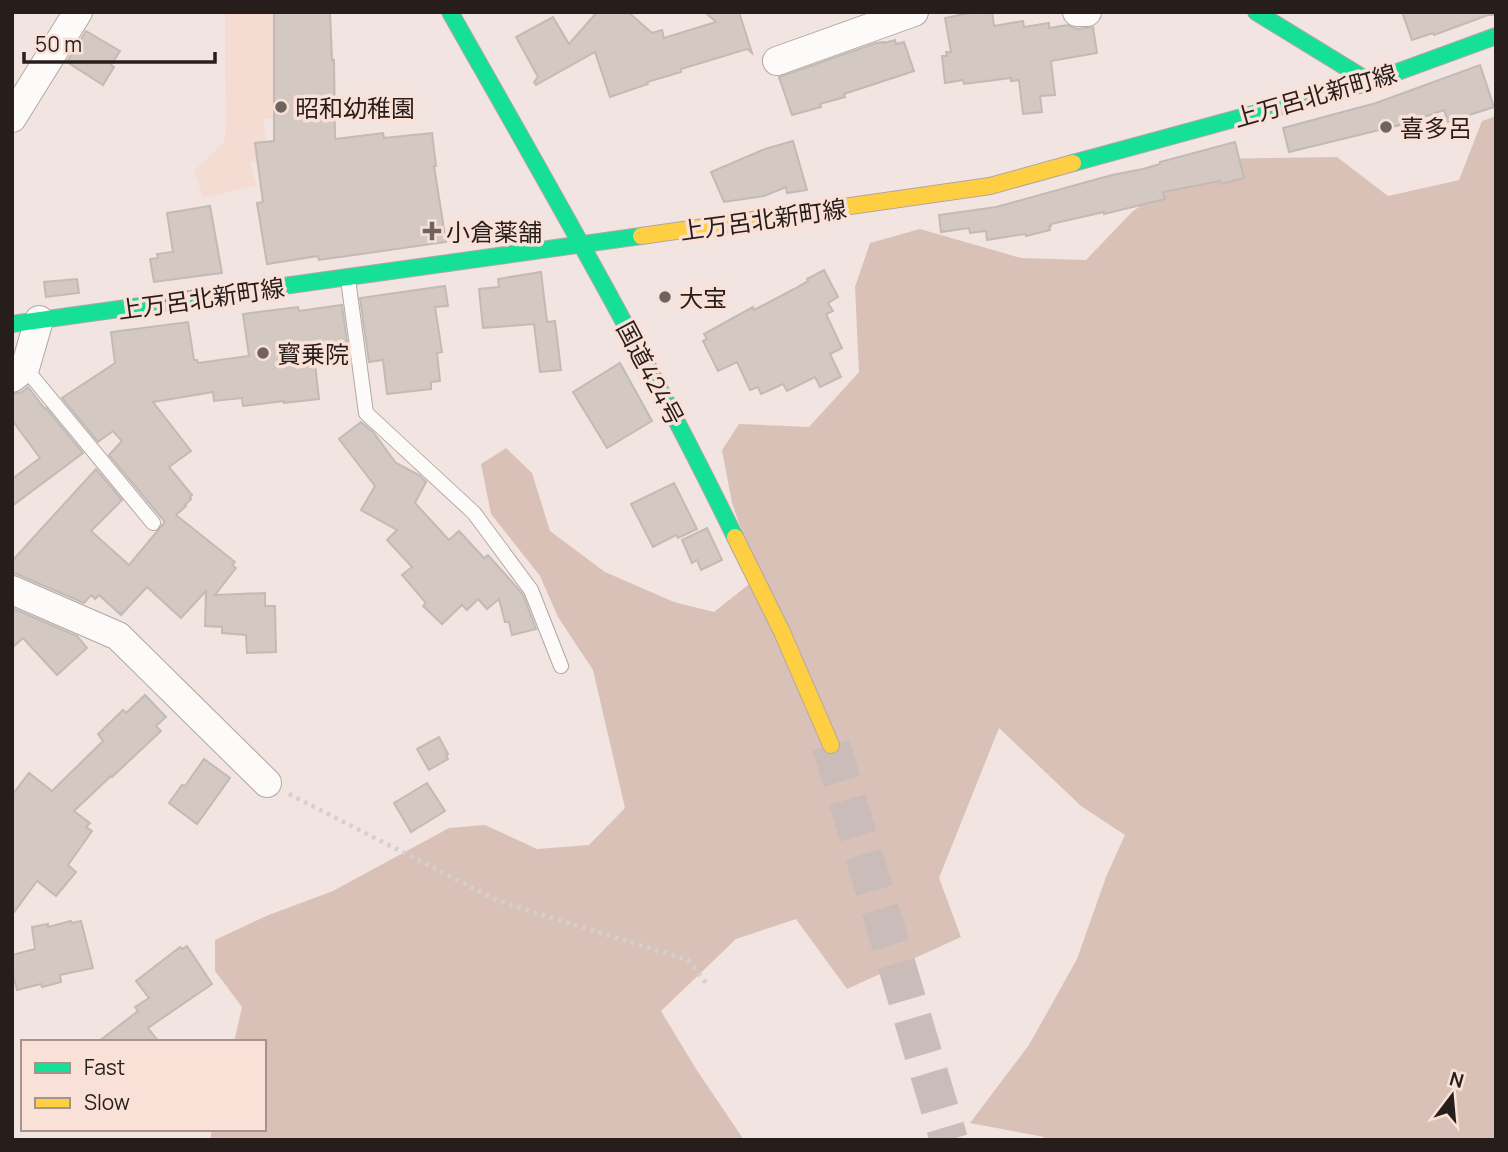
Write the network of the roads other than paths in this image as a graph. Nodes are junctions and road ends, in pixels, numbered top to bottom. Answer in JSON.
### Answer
{"nodes":[{"id":1,"x":78,"y":12,"type":"edge"},
{"id":2,"x":450,"y":12,"type":"edge"},
{"id":3,"x":914,"y":12,"type":"edge"},
{"id":4,"x":1077,"y":12,"type":"edge"},
{"id":5,"x":1087,"y":12,"type":"edge"},
{"id":6,"x":1256,"y":12,"type":"edge"},
{"id":7,"x":1496,"y":36,"type":"edge"},
{"id":8,"x":777,"y":61,"type":"dead end"},
{"id":9,"x":1370,"y":82,"type":"junction"},
{"id":10,"x":12,"y":118,"type":"edge"},
{"id":11,"x":582,"y":245,"type":"junction"},
{"id":12,"x":348,"y":278,"type":"junction"},
{"id":13,"x":26,"y":322,"type":"edge"},
{"id":14,"x":19,"y":373,"type":"edge"},
{"id":15,"x":153,"y":523,"type":"dead end"},
{"id":16,"x":12,"y":590,"type":"edge"},
{"id":17,"x":561,"y":666,"type":"dead end"},
{"id":18,"x":831,"y":745,"type":"tunnel mouth"},
{"id":19,"x":267,"y":783,"type":"road end"}],
"edges":[{"from":1,"to":10,"type":"street"},
{"from":2,"to":11,"type":"main road","name":"国道424号"},
{"from":3,"to":8,"type":"street"},
{"from":4,"to":5,"type":"street"},
{"from":6,"to":9,"type":"main road"},
{"from":7,"to":9,"type":"main road","name":"上万呂北新町線"},
{"from":9,"to":11,"type":"main road","name":"上万呂北新町線"},
{"from":11,"to":12,"type":"main road","name":"上万呂北新町線"},
{"from":11,"to":18,"type":"main road","name":"国道424号"},
{"from":12,"to":13,"type":"main road","name":"上万呂北新町線"},
{"from":12,"to":17,"type":"lane"},
{"from":13,"to":14,"type":"street"},
{"from":14,"to":15,"type":"lane"},
{"from":16,"to":19,"type":"street"}]}
